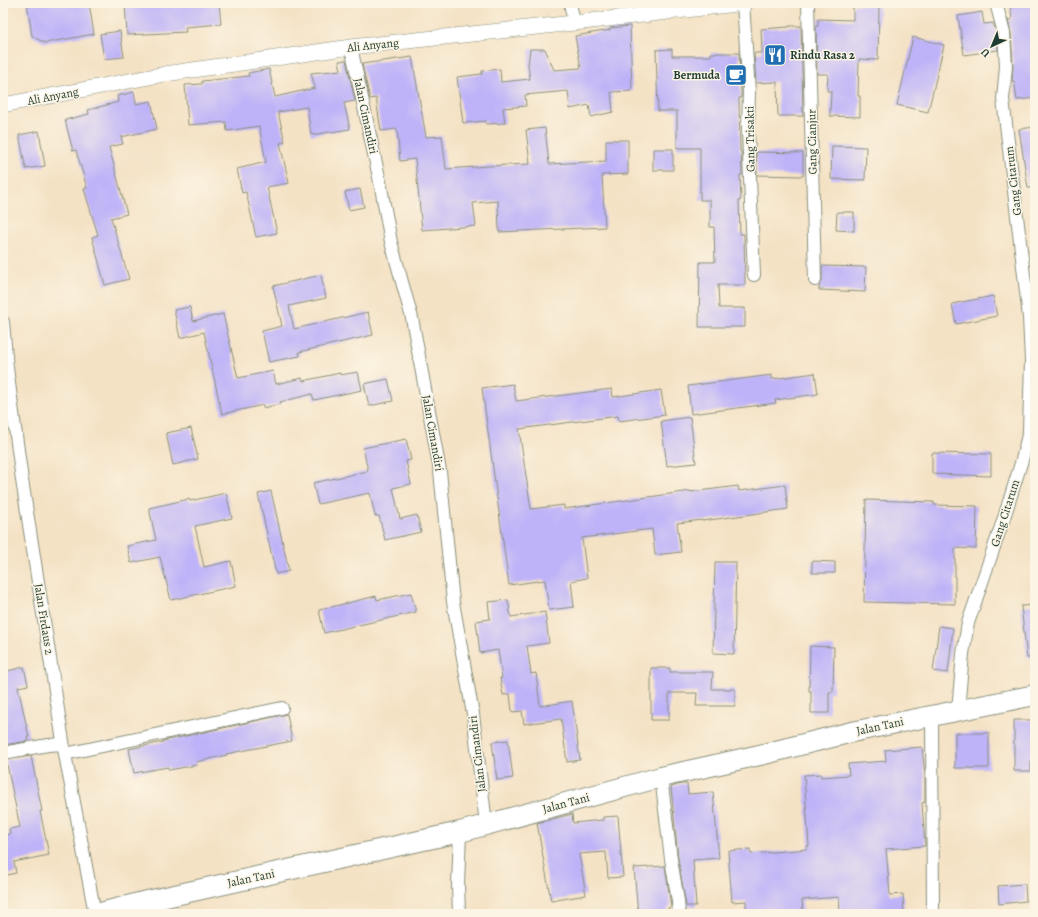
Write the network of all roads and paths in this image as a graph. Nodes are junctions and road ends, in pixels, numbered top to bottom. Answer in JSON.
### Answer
{"nodes":[{"id":1,"x":570,"y":3,"type":"edge"},
{"id":2,"x":744,"y":3,"type":"edge"},
{"id":3,"x":808,"y":3,"type":"edge"},
{"id":4,"x":996,"y":3,"type":"edge"},
{"id":5,"x":574,"y":23,"type":"junction"},
{"id":6,"x":351,"y":47,"type":"junction"},
{"id":7,"x":3,"y":105,"type":"edge"},
{"id":8,"x":754,"y":275,"type":"dead end"},
{"id":9,"x":815,"y":280,"type":"dead end"},
{"id":10,"x":3,"y":322,"type":"edge"},
{"id":11,"x":1035,"y":695,"type":"edge"},
{"id":12,"x":282,"y":708,"type":"dead end"},
{"id":13,"x":958,"y":710,"type":"junction"},
{"id":14,"x":932,"y":715,"type":"junction"},
{"id":15,"x":64,"y":749,"type":"junction"},
{"id":16,"x":3,"y":754,"type":"edge"},
{"id":17,"x":661,"y":777,"type":"junction"},
{"id":18,"x":486,"y":824,"type":"junction"},
{"id":19,"x":460,"y":832,"type":"junction"},
{"id":20,"x":96,"y":914,"type":"edge"},
{"id":21,"x":459,"y":914,"type":"edge"},
{"id":22,"x":679,"y":914,"type":"edge"},
{"id":23,"x":933,"y":914,"type":"edge"}],
"edges":[{"from":1,"to":5,"type":"street"},
{"from":2,"to":5,"type":"street","name":"Ali Anyang"},
{"from":2,"to":8,"type":"street","name":"Gang Trisakti"},
{"from":3,"to":9,"type":"street","name":"Gang Cianjur"},
{"from":4,"to":13,"type":"street","name":"Gang Citarum"},
{"from":5,"to":6,"type":"street","name":"Ali Anyang"},
{"from":6,"to":7,"type":"street","name":"Ali Anyang"},
{"from":6,"to":18,"type":"street","name":"Jalan Cimandiri"},
{"from":10,"to":15,"type":"street","name":"Jalan Firdaus 2"},
{"from":11,"to":13,"type":"highway","name":"Jalan Tani"},
{"from":12,"to":15,"type":"street"},
{"from":13,"to":14,"type":"highway","name":"Jalan Tani"},
{"from":14,"to":17,"type":"highway","name":"Jalan Tani"},
{"from":14,"to":23,"type":"street"},
{"from":15,"to":16,"type":"street"},
{"from":15,"to":20,"type":"street","name":"Jalan Firdaus 2"},
{"from":17,"to":18,"type":"highway","name":"Jalan Tani"},
{"from":17,"to":22,"type":"street"},
{"from":18,"to":19,"type":"highway","name":"Jalan Tani"},
{"from":19,"to":20,"type":"highway","name":"Jalan Tani"},
{"from":19,"to":21,"type":"street"}]}
